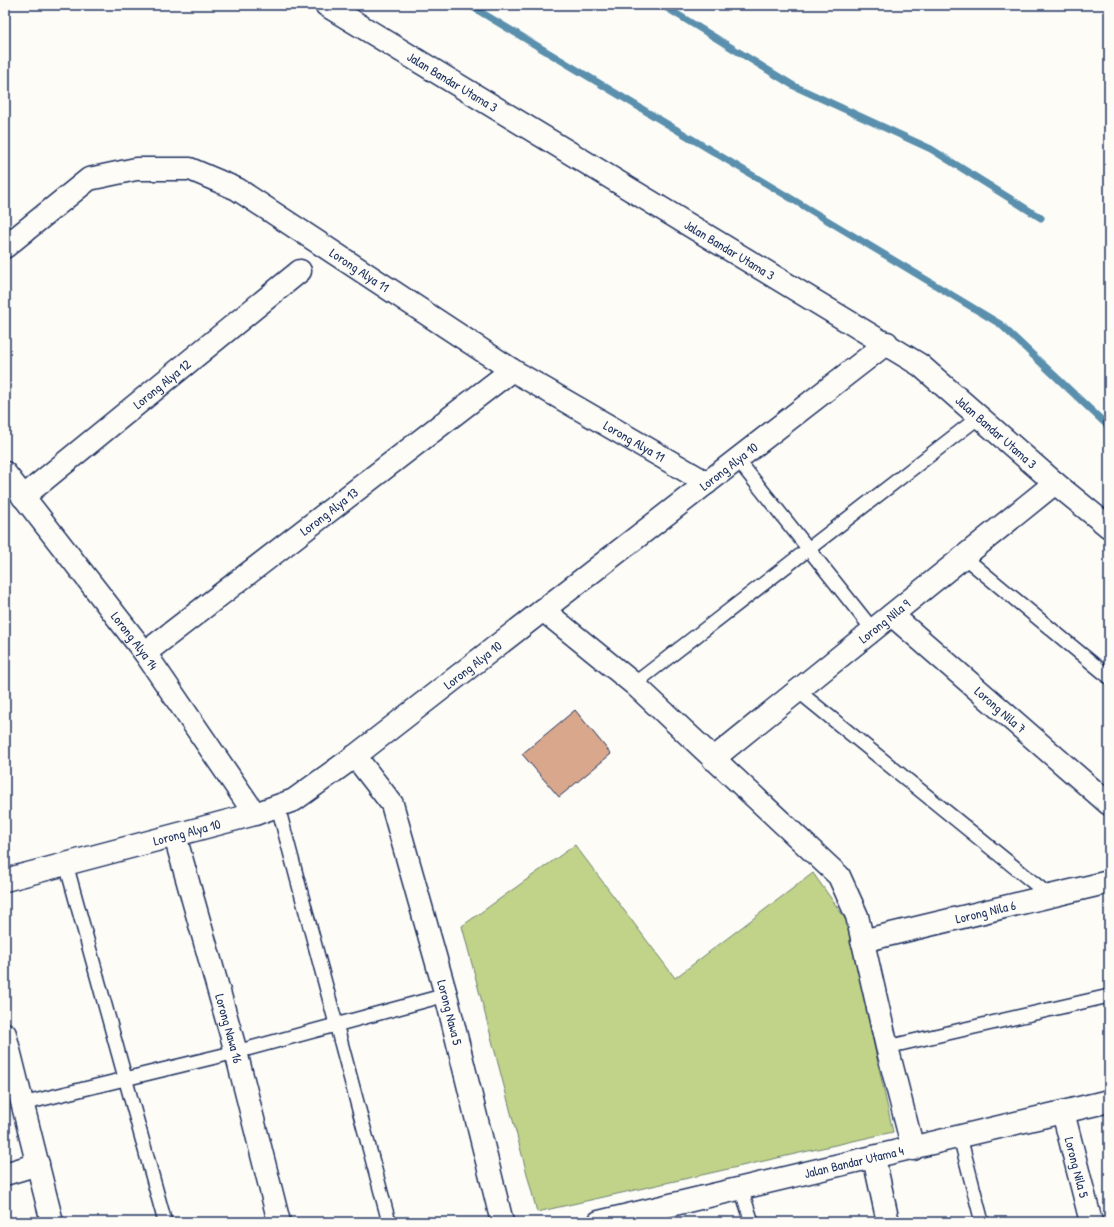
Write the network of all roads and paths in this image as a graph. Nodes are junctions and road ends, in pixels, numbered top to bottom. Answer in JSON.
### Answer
{"nodes":[{"id":1,"x":326,"y":5,"type":"edge"},
{"id":2,"x":5,"y":247,"type":"edge"},
{"id":3,"x":300,"y":271,"type":"dead end"},
{"id":4,"x":887,"y":343,"type":"junction"},
{"id":5,"x":512,"y":370,"type":"junction"},
{"id":6,"x":979,"y":417,"type":"junction"},
{"id":7,"x":736,"y":459,"type":"junction"},
{"id":8,"x":5,"y":473,"type":"edge"},
{"id":9,"x":707,"y":483,"type":"junction"},
{"id":10,"x":1055,"y":483,"type":"junction"},
{"id":11,"x":23,"y":497,"type":"junction"},
{"id":12,"x":1109,"y":527,"type":"edge"},
{"id":13,"x":809,"y":549,"type":"junction"},
{"id":14,"x":964,"y":556,"type":"junction"},
{"id":15,"x":543,"y":610,"type":"junction"},
{"id":16,"x":892,"y":614,"type":"junction"},
{"id":17,"x":873,"y":630,"type":"junction"},
{"id":18,"x":145,"y":653,"type":"junction"},
{"id":19,"x":1109,"y":677,"type":"edge"},
{"id":20,"x":634,"y":684,"type":"junction"},
{"id":21,"x":798,"y":691,"type":"junction"},
{"id":22,"x":355,"y":756,"type":"junction"},
{"id":23,"x":713,"y":759,"type":"junction"},
{"id":24,"x":1109,"y":804,"type":"edge"},
{"id":25,"x":278,"y":807,"type":"junction"},
{"id":26,"x":256,"y":814,"type":"junction"},
{"id":27,"x":175,"y":836,"type":"junction"},
{"id":28,"x":66,"y":864,"type":"junction"},
{"id":29,"x":5,"y":880,"type":"edge"},
{"id":30,"x":1109,"y":882,"type":"edge"},
{"id":31,"x":1050,"y":896,"type":"junction"},
{"id":32,"x":862,"y":941,"type":"junction"},
{"id":33,"x":446,"y":996,"type":"junction"},
{"id":34,"x":1109,"y":996,"type":"edge"},
{"id":35,"x":336,"y":1025,"type":"junction"},
{"id":36,"x":5,"y":1034,"type":"edge"},
{"id":37,"x":887,"y":1047,"type":"junction"},
{"id":38,"x":236,"y":1052,"type":"junction"},
{"id":39,"x":126,"y":1079,"type":"junction"},
{"id":40,"x":15,"y":1094,"type":"edge"},
{"id":41,"x":1109,"y":1101,"type":"edge"},
{"id":42,"x":1063,"y":1112,"type":"junction"},
{"id":43,"x":960,"y":1137,"type":"junction"},
{"id":44,"x":913,"y":1149,"type":"junction"},
{"id":45,"x":874,"y":1158,"type":"junction"},
{"id":46,"x":38,"y":1164,"type":"junction"},
{"id":47,"x":5,"y":1174,"type":"edge"},
{"id":48,"x":741,"y":1189,"type":"junction"},
{"id":49,"x":52,"y":1222,"type":"edge"},
{"id":50,"x":166,"y":1222,"type":"edge"},
{"id":51,"x":280,"y":1222,"type":"edge"},
{"id":52,"x":388,"y":1222,"type":"edge"},
{"id":53,"x":502,"y":1222,"type":"edge"},
{"id":54,"x":598,"y":1222,"type":"edge"},
{"id":55,"x":752,"y":1222,"type":"edge"},
{"id":56,"x":888,"y":1222,"type":"edge"},
{"id":57,"x":982,"y":1222,"type":"edge"},
{"id":58,"x":1090,"y":1222,"type":"edge"}],
"edges":[{"from":1,"to":4,"type":"street","name":"Jalan Bandar Utama 3"},
{"from":2,"to":5,"type":"street","name":"Lorong Alya 11"},
{"from":3,"to":11,"type":"street","name":"Lorong Alya 12"},
{"from":4,"to":6,"type":"street","name":"Jalan Bandar Utama 3"},
{"from":4,"to":7,"type":"street","name":"Lorong Alya 10"},
{"from":5,"to":9,"type":"street","name":"Lorong Alya 11"},
{"from":5,"to":18,"type":"street","name":"Lorong Alya 13"},
{"from":6,"to":10,"type":"street","name":"Jalan Bandar Utama 3"},
{"from":6,"to":13,"type":"lane"},
{"from":7,"to":9,"type":"street","name":"Lorong Alya 10"},
{"from":7,"to":13,"type":"lane"},
{"from":8,"to":11,"type":"street","name":"Lorong Alya 14"},
{"from":9,"to":15,"type":"street","name":"Lorong Alya 10"},
{"from":10,"to":12,"type":"street","name":"Jalan Bandar Utama 3"},
{"from":10,"to":14,"type":"street","name":"Lorong Nila 9"},
{"from":11,"to":18,"type":"street","name":"Lorong Alya 14"},
{"from":13,"to":17,"type":"lane"},
{"from":13,"to":20,"type":"lane"},
{"from":14,"to":16,"type":"street","name":"Lorong Nila 9"},
{"from":14,"to":19,"type":"lane"},
{"from":15,"to":20,"type":"street"},
{"from":15,"to":22,"type":"street","name":"Lorong Alya 10"},
{"from":16,"to":17,"type":"street","name":"Lorong Nila 9"},
{"from":16,"to":24,"type":"street","name":"Lorong Nila 7"},
{"from":17,"to":21,"type":"street","name":"Lorong Nila 9"},
{"from":18,"to":26,"type":"street","name":"Lorong Alya 14"},
{"from":20,"to":23,"type":"street"},
{"from":21,"to":23,"type":"street","name":"Lorong Nila 9"},
{"from":21,"to":31,"type":"lane"},
{"from":22,"to":25,"type":"street","name":"Lorong Alya 10"},
{"from":22,"to":33,"type":"street","name":"Lorong Nawa 5"},
{"from":23,"to":32,"type":"street"},
{"from":25,"to":26,"type":"street","name":"Lorong Alya 10"},
{"from":25,"to":35,"type":"lane"},
{"from":26,"to":27,"type":"street","name":"Lorong Alya 10"},
{"from":27,"to":28,"type":"street","name":"Lorong Alya 10"},
{"from":27,"to":38,"type":"street","name":"Lorong Nawa 16"},
{"from":28,"to":29,"type":"street","name":"Lorong Alya 10"},
{"from":28,"to":39,"type":"lane"},
{"from":30,"to":31,"type":"street","name":"Lorong Nila 6"},
{"from":31,"to":32,"type":"street","name":"Lorong Nila 6"},
{"from":32,"to":37,"type":"street"},
{"from":33,"to":35,"type":"lane"},
{"from":33,"to":53,"type":"street","name":"Lorong Nawa 5"},
{"from":34,"to":37,"type":"lane"},
{"from":35,"to":38,"type":"lane"},
{"from":35,"to":52,"type":"lane"},
{"from":36,"to":40,"type":"street"},
{"from":37,"to":44,"type":"street"},
{"from":38,"to":39,"type":"lane"},
{"from":38,"to":51,"type":"street","name":"Lorong Nawa 16"},
{"from":39,"to":40,"type":"lane"},
{"from":39,"to":50,"type":"lane"},
{"from":40,"to":46,"type":"street"},
{"from":41,"to":42,"type":"street","name":"Jalan Bandar Utama 4"},
{"from":42,"to":43,"type":"street","name":"Jalan Bandar Utama 4"},
{"from":42,"to":58,"type":"street","name":"Lorong Nila 5"},
{"from":43,"to":44,"type":"street","name":"Jalan Bandar Utama 4"},
{"from":43,"to":57,"type":"lane"},
{"from":44,"to":45,"type":"street","name":"Jalan Bandar Utama 4"},
{"from":45,"to":48,"type":"street","name":"Jalan Bandar Utama 4"},
{"from":45,"to":56,"type":"street"},
{"from":46,"to":47,"type":"street"},
{"from":46,"to":49,"type":"street"},
{"from":48,"to":54,"type":"street","name":"Jalan Bandar Utama 4"},
{"from":48,"to":55,"type":"lane"}]}
